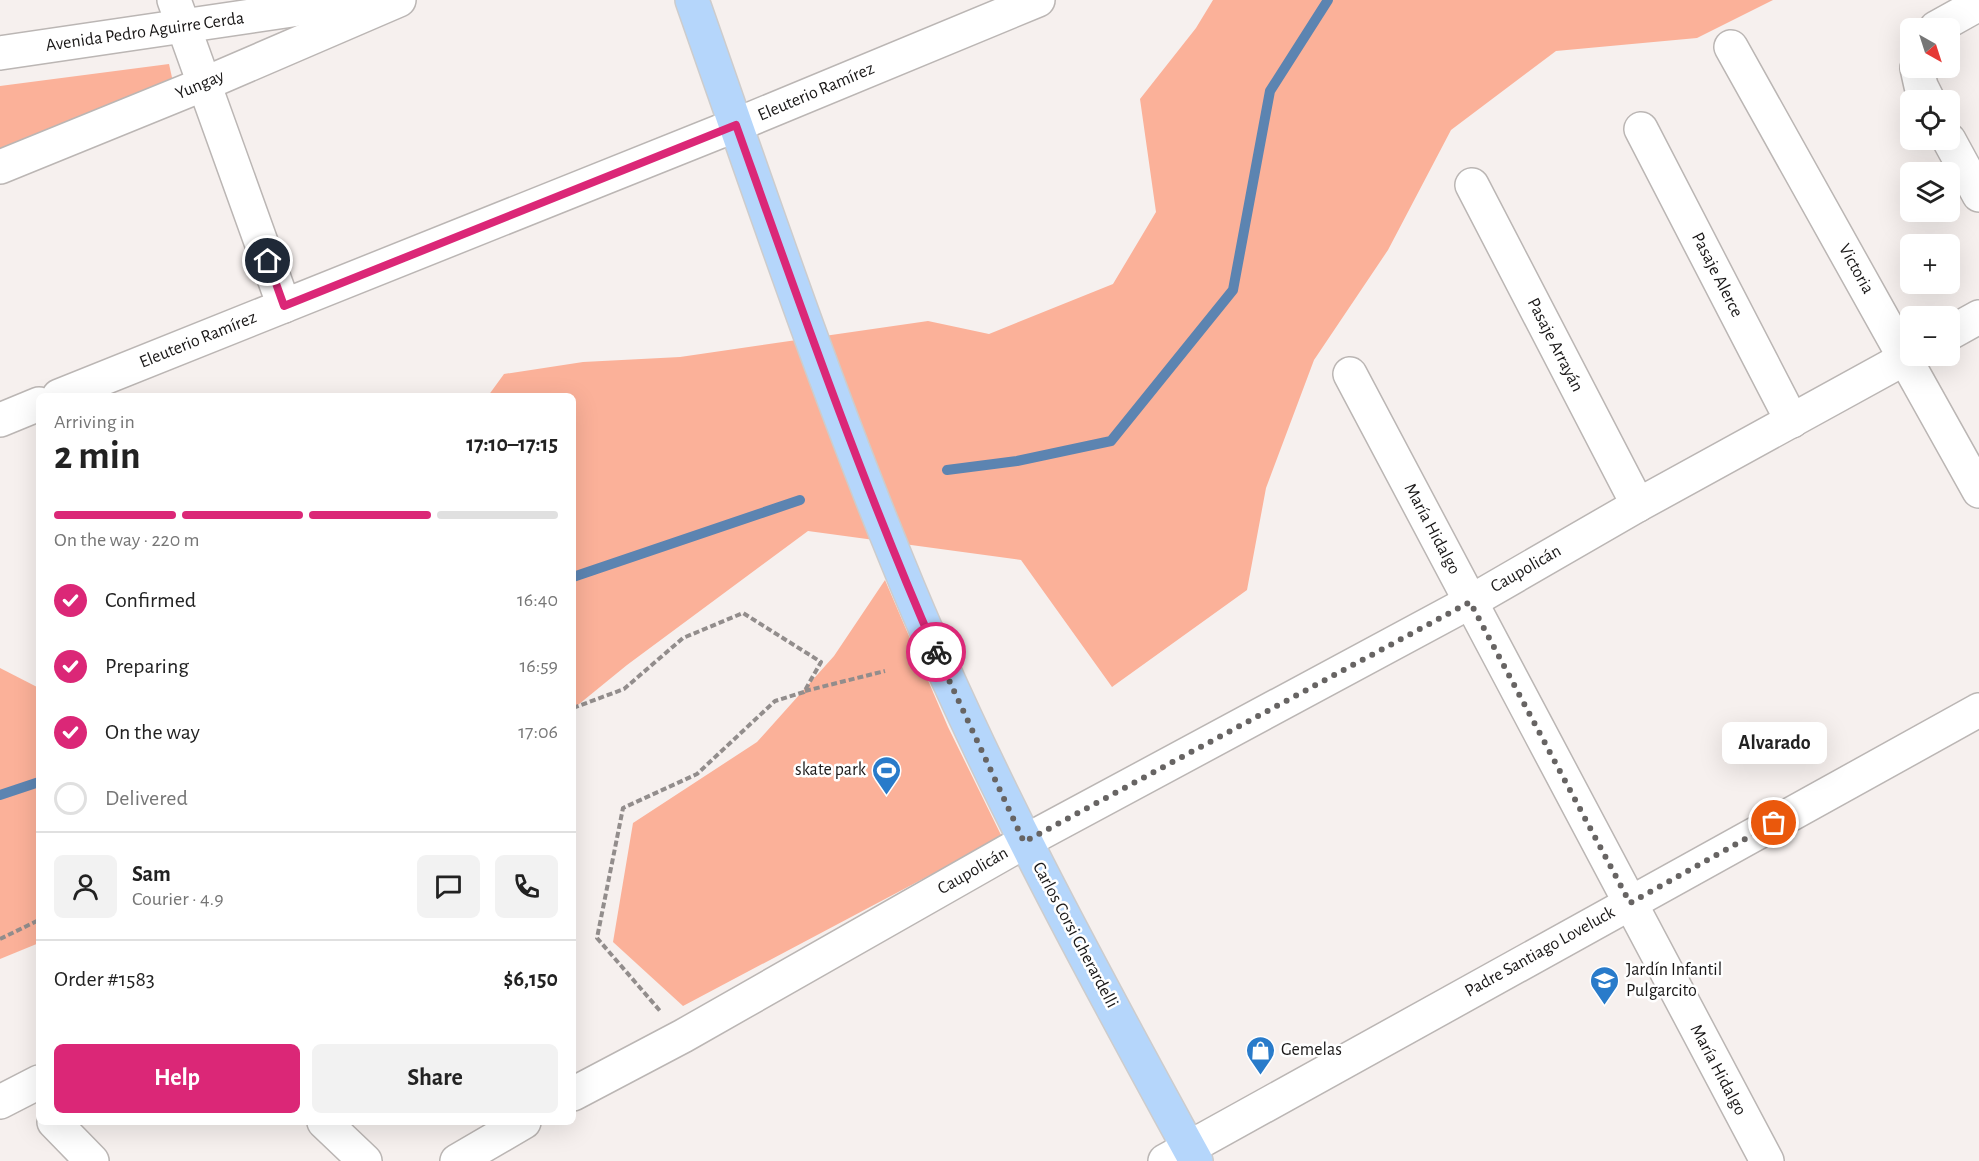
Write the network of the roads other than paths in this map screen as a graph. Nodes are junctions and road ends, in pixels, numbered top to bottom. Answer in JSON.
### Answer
{"nodes":[{"id":1,"x":360,"y":0,"type":"edge"},
{"id":2,"x":399,"y":0,"type":"edge"},
{"id":3,"x":692,"y":0,"type":"edge"},
{"id":4,"x":1038,"y":0,"type":"edge"},
{"id":5,"x":1979,"y":4,"type":"edge"},
{"id":6,"x":179,"y":14,"type":"edge"},
{"id":7,"x":1954,"y":18,"type":"edge"},
{"id":8,"x":1731,"y":47,"type":"dead end"},
{"id":9,"x":0,"y":53,"type":"edge"},
{"id":10,"x":204,"y":84,"type":"junction"},
{"id":11,"x":736,"y":125,"type":"junction"},
{"id":12,"x":1641,"y":129,"type":"dead end"},
{"id":13,"x":1954,"y":150,"type":"edge"},
{"id":14,"x":0,"y":167,"type":"edge"},
{"id":15,"x":1472,"y":185,"type":"dead end"},
{"id":16,"x":1979,"y":195,"type":"edge"},
{"id":17,"x":284,"y":306,"type":"junction"},
{"id":18,"x":1979,"y":317,"type":"edge"},
{"id":19,"x":1960,"y":327,"type":"edge"},
{"id":20,"x":1900,"y":340,"type":"edge"},
{"id":21,"x":1900,"y":361,"type":"edge"},
{"id":22,"x":1914,"y":366,"type":"edge"},
{"id":23,"x":1350,"y":374,"type":"dead end"},
{"id":24,"x":66,"y":393,"type":"edge"},
{"id":25,"x":36,"y":405,"type":"edge"},
{"id":26,"x":0,"y":420,"type":"edge"},
{"id":27,"x":1792,"y":421,"type":"junction"},
{"id":28,"x":1979,"y":491,"type":"edge"},
{"id":29,"x":1638,"y":505,"type":"junction"},
{"id":30,"x":1470,"y":602,"type":"junction"},
{"id":31,"x":1979,"y":710,"type":"edge"},
{"id":32,"x":1024,"y":842,"type":"junction"},
{"id":33,"x":1630,"y":903,"type":"junction"},
{"id":34,"x":576,"y":1092,"type":"edge"},
{"id":35,"x":57,"y":1125,"type":"edge"},
{"id":36,"x":327,"y":1125,"type":"edge"},
{"id":37,"x":519,"y":1125,"type":"edge"},
{"id":38,"x":1183,"y":1156,"type":"edge"},
{"id":39,"x":468,"y":1158,"type":"edge"},
{"id":40,"x":92,"y":1161,"type":"edge"},
{"id":41,"x":365,"y":1161,"type":"edge"},
{"id":42,"x":1767,"y":1161,"type":"edge"}],
"edges":[{"from":1,"to":6,"type":"street","name":"Avenida Pedro Aguirre Cerda"},
{"from":2,"to":10,"type":"street","name":"Yungay"},
{"from":3,"to":11,"type":"main road","name":"Carlos Corsi Gherardelli"},
{"from":4,"to":11,"type":"street","name":"Eleuterio Ramírez"},
{"from":5,"to":7,"type":"street"},
{"from":6,"to":9,"type":"street","name":"Avenida Pedro Aguirre Cerda"},
{"from":6,"to":10,"type":"street"},
{"from":8,"to":20,"type":"street","name":"Victoria"},
{"from":10,"to":14,"type":"street","name":"Yungay"},
{"from":10,"to":17,"type":"street"},
{"from":11,"to":17,"type":"street","name":"Eleuterio Ramírez"},
{"from":11,"to":32,"type":"main road","name":"Carlos Corsi Gherardelli"},
{"from":12,"to":27,"type":"street","name":"Pasaje Alerce"},
{"from":13,"to":16,"type":"street"},
{"from":15,"to":29,"type":"street","name":"Pasaje Arrayán"},
{"from":17,"to":24,"type":"street","name":"Eleuterio Ramírez"},
{"from":18,"to":19,"type":"street"},
{"from":21,"to":27,"type":"street","name":"Caupolicán"},
{"from":22,"to":28,"type":"street","name":"Victoria"},
{"from":23,"to":30,"type":"street","name":"María Hidalgo"},
{"from":25,"to":26,"type":"street"},
{"from":27,"to":29,"type":"street","name":"Caupolicán"},
{"from":29,"to":30,"type":"street","name":"Caupolicán"},
{"from":30,"to":32,"type":"street","name":"Caupolicán"},
{"from":30,"to":33,"type":"street","name":"María Hidalgo"},
{"from":31,"to":33,"type":"street","name":"Padre Santiago Loveluck"},
{"from":32,"to":34,"type":"street","name":"Caupolicán"},
{"from":32,"to":38,"type":"main road","name":"Carlos Corsi Gherardelli"},
{"from":33,"to":38,"type":"street","name":"Padre Santiago Loveluck"},
{"from":33,"to":42,"type":"street","name":"María Hidalgo"},
{"from":35,"to":40,"type":"street"},
{"from":36,"to":41,"type":"street"},
{"from":37,"to":39,"type":"street"}]}
